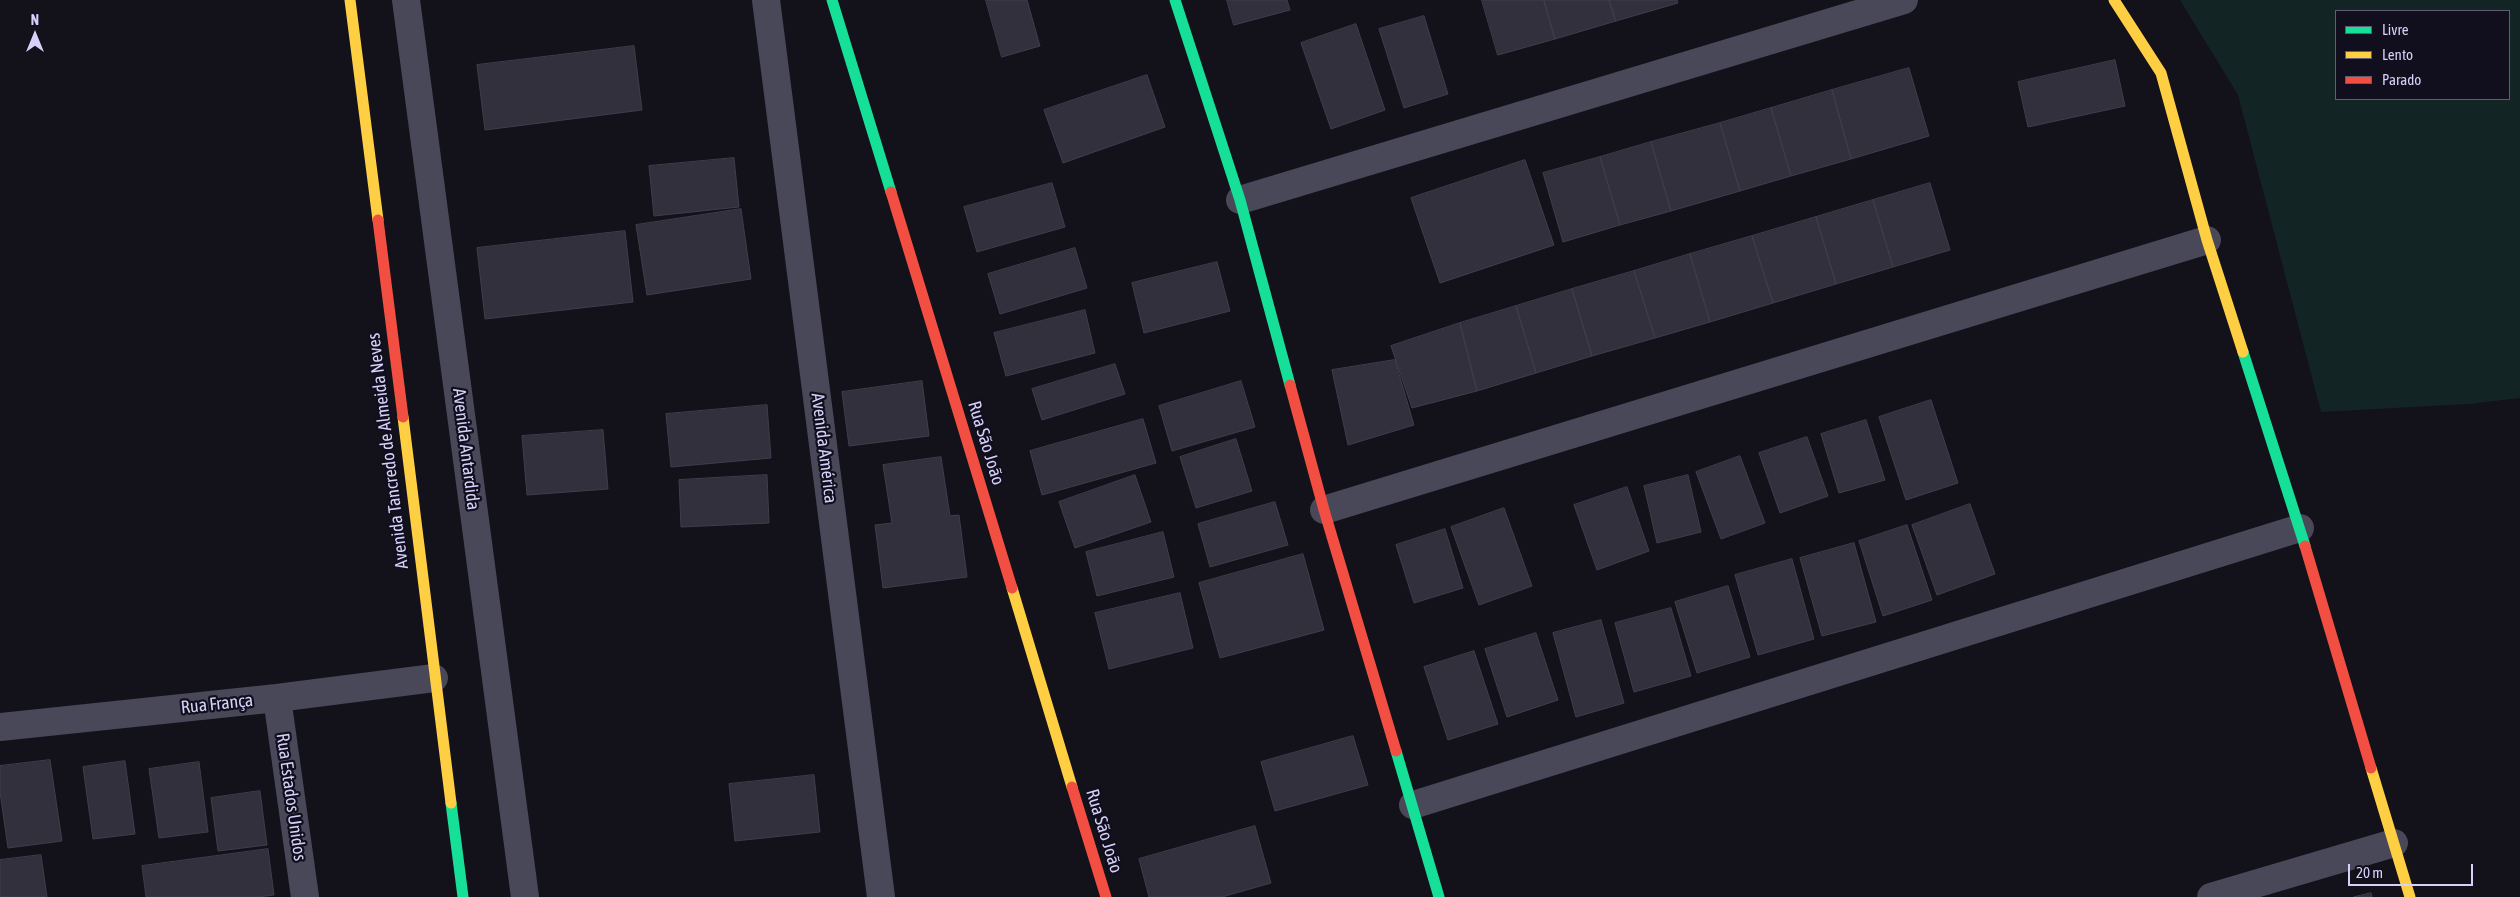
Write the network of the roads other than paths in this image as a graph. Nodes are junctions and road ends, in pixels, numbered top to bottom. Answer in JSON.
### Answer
{"nodes":[{"id":1,"x":350,"y":0,"type":"edge"},
{"id":2,"x":406,"y":0,"type":"edge"},
{"id":3,"x":766,"y":0,"type":"edge"},
{"id":4,"x":834,"y":0,"type":"edge"},
{"id":5,"x":1175,"y":0,"type":"edge"},
{"id":6,"x":1904,"y":0,"type":"edge"},
{"id":7,"x":2114,"y":0,"type":"edge"},
{"id":8,"x":1240,"y":200,"type":"junction"},
{"id":9,"x":2207,"y":240,"type":"junction"},
{"id":10,"x":1324,"y":510,"type":"junction"},
{"id":11,"x":2300,"y":528,"type":"junction"},
{"id":12,"x":434,"y":678,"type":"junction"},
{"id":13,"x":277,"y":698,"type":"junction"},
{"id":14,"x":0,"y":728,"type":"edge"},
{"id":15,"x":1413,"y":805,"type":"junction"},
{"id":16,"x":2394,"y":844,"type":"junction"},
{"id":17,"x":305,"y":897,"type":"edge"},
{"id":18,"x":463,"y":897,"type":"edge"},
{"id":19,"x":524,"y":897,"type":"edge"},
{"id":20,"x":881,"y":897,"type":"edge"},
{"id":21,"x":1106,"y":897,"type":"edge"},
{"id":22,"x":1439,"y":897,"type":"edge"},
{"id":23,"x":2211,"y":897,"type":"edge"},
{"id":24,"x":2410,"y":897,"type":"edge"}],
"edges":[{"from":1,"to":12,"type":"street","name":"Avenida Tancredo de Almeida Neves"},
{"from":2,"to":19,"type":"street","name":"Avenida Antardida"},
{"from":3,"to":20,"type":"street","name":"Avenida América"},
{"from":4,"to":21,"type":"street","name":"Rua São João"},
{"from":5,"to":8,"type":"street"},
{"from":6,"to":8,"type":"street"},
{"from":7,"to":9,"type":"street"},
{"from":8,"to":10,"type":"street"},
{"from":9,"to":10,"type":"street"},
{"from":9,"to":11,"type":"street"},
{"from":10,"to":15,"type":"street"},
{"from":11,"to":15,"type":"street"},
{"from":11,"to":16,"type":"street"},
{"from":12,"to":13,"type":"street","name":"Rua França"},
{"from":12,"to":18,"type":"street","name":"Avenida Tancredo de Almeida Neves"},
{"from":13,"to":14,"type":"street","name":"Rua França"},
{"from":13,"to":17,"type":"street","name":"Rua Estados Unidos"},
{"from":15,"to":22,"type":"street"},
{"from":16,"to":23,"type":"street"},
{"from":16,"to":24,"type":"street"}]}
